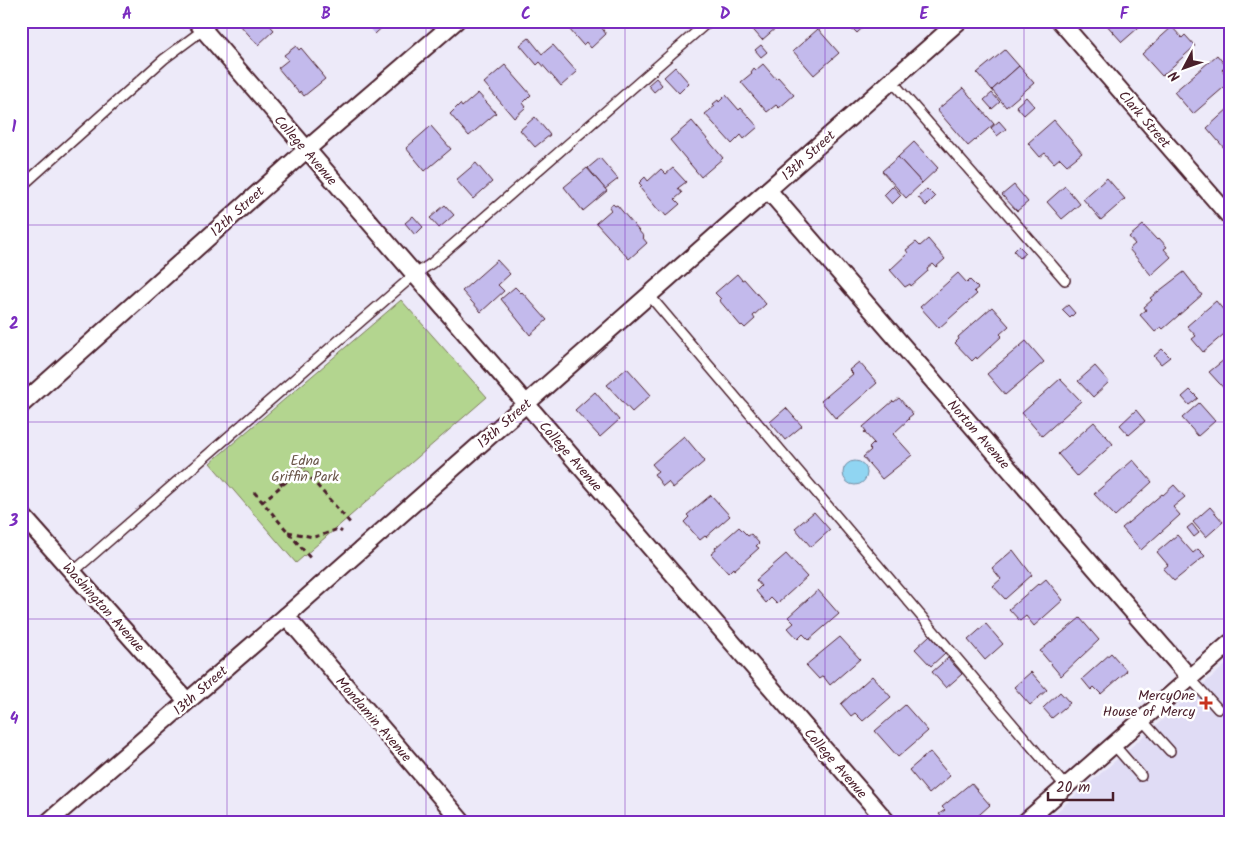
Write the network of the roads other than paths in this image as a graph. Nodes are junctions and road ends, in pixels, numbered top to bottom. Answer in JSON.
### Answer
{"nodes":[{"id":1,"x":456,"y":21,"type":"edge"},
{"id":2,"x":709,"y":21,"type":"edge"},
{"id":3,"x":959,"y":21,"type":"edge"},
{"id":4,"x":1060,"y":21,"type":"edge"},
{"id":5,"x":205,"y":24,"type":"edge"},
{"id":6,"x":891,"y":80,"type":"junction"},
{"id":7,"x":306,"y":150,"type":"junction"},
{"id":8,"x":21,"y":187,"type":"edge"},
{"id":9,"x":768,"y":190,"type":"junction"},
{"id":10,"x":1230,"y":217,"type":"edge"},
{"id":11,"x":414,"y":275,"type":"junction"},
{"id":12,"x":1065,"y":280,"type":"dead end"},
{"id":13,"x":650,"y":295,"type":"junction"},
{"id":14,"x":526,"y":404,"type":"junction"},
{"id":15,"x":21,"y":405,"type":"edge"},
{"id":16,"x":21,"y":514,"type":"edge"},
{"id":17,"x":73,"y":572,"type":"junction"},
{"id":18,"x":286,"y":616,"type":"junction"},
{"id":19,"x":1230,"y":643,"type":"edge"},
{"id":20,"x":1190,"y":678,"type":"junction"},
{"id":21,"x":188,"y":701,"type":"junction"},
{"id":22,"x":1218,"y":709,"type":"dead end"},
{"id":23,"x":1142,"y":720,"type":"junction"},
{"id":24,"x":1114,"y":745,"type":"junction"},
{"id":25,"x":1170,"y":751,"type":"dead end"},
{"id":26,"x":1141,"y":776,"type":"dead end"},
{"id":27,"x":1066,"y":787,"type":"junction"},
{"id":28,"x":47,"y":823,"type":"edge"},
{"id":29,"x":463,"y":823,"type":"edge"},
{"id":30,"x":888,"y":823,"type":"edge"},
{"id":31,"x":1024,"y":823,"type":"edge"}],
"edges":[{"from":1,"to":7,"type":"street","name":"12th Street"},
{"from":2,"to":11,"type":"lane"},
{"from":3,"to":6,"type":"street","name":"13th Street"},
{"from":4,"to":10,"type":"street","name":"Clark Street"},
{"from":5,"to":7,"type":"street","name":"College Avenue"},
{"from":5,"to":8,"type":"lane"},
{"from":6,"to":9,"type":"street","name":"13th Street"},
{"from":6,"to":12,"type":"lane"},
{"from":7,"to":11,"type":"street","name":"College Avenue"},
{"from":7,"to":15,"type":"street","name":"12th Street"},
{"from":9,"to":13,"type":"street","name":"13th Street"},
{"from":9,"to":20,"type":"street","name":"Norton Avenue"},
{"from":11,"to":14,"type":"street","name":"College Avenue"},
{"from":11,"to":17,"type":"lane"},
{"from":13,"to":14,"type":"street","name":"13th Street"},
{"from":13,"to":27,"type":"lane"},
{"from":14,"to":18,"type":"street","name":"13th Street"},
{"from":14,"to":30,"type":"street","name":"College Avenue"},
{"from":16,"to":17,"type":"street","name":"Washington Avenue"},
{"from":17,"to":21,"type":"street","name":"Washington Avenue"},
{"from":18,"to":21,"type":"street","name":"13th Street"},
{"from":18,"to":29,"type":"street","name":"Mondamin Avenue"},
{"from":19,"to":20,"type":"street"},
{"from":20,"to":22,"type":"lane"},
{"from":20,"to":23,"type":"street"},
{"from":21,"to":28,"type":"street","name":"13th Street"},
{"from":23,"to":24,"type":"street"},
{"from":23,"to":25,"type":"lane"},
{"from":24,"to":26,"type":"lane"},
{"from":24,"to":27,"type":"street"},
{"from":27,"to":31,"type":"street"}]}
